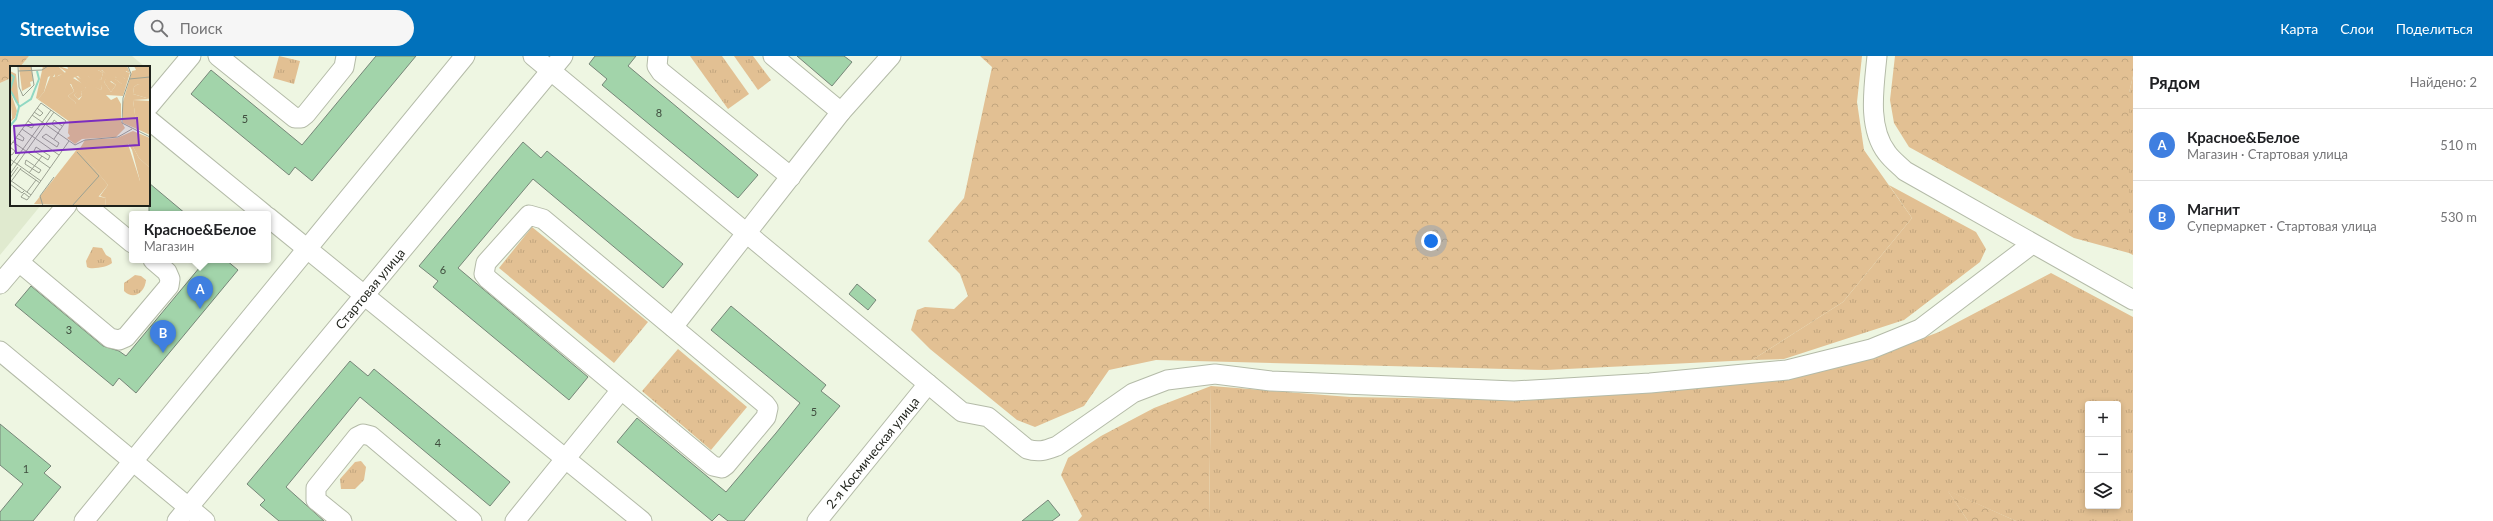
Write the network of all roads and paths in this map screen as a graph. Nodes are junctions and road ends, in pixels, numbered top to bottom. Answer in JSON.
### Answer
{"nodes":[{"id":1,"x":191,"y":56,"type":"edge"},
{"id":2,"x":218,"y":56,"type":"edge"},
{"id":3,"x":346,"y":56,"type":"edge"},
{"id":4,"x":465,"y":56,"type":"edge"},
{"id":5,"x":533,"y":56,"type":"edge"},
{"id":6,"x":563,"y":56,"type":"edge"},
{"id":7,"x":658,"y":56,"type":"edge"},
{"id":8,"x":773,"y":56,"type":"edge"},
{"id":9,"x":891,"y":56,"type":"edge"},
{"id":10,"x":1877,"y":56,"type":"edge"},
{"id":11,"x":551,"y":71,"type":"junction"},
{"id":12,"x":150,"y":105,"type":"edge"},
{"id":13,"x":841,"y":112,"type":"junction"},
{"id":14,"x":150,"y":121,"type":"edge"},
{"id":15,"x":791,"y":177,"type":"junction"},
{"id":16,"x":66,"y":206,"type":"edge"},
{"id":17,"x":87,"y":206,"type":"edge"},
{"id":18,"x":260,"y":211,"type":"edge"},
{"id":19,"x":271,"y":219,"type":"edge"},
{"id":20,"x":746,"y":233,"type":"junction"},
{"id":21,"x":129,"y":241,"type":"edge"},
{"id":22,"x":2032,"y":244,"type":"junction"},
{"id":23,"x":307,"y":249,"type":"junction"},
{"id":24,"x":19,"y":262,"type":"junction"},
{"id":25,"x":156,"y":263,"type":"edge"},
{"id":26,"x":0,"y":284,"type":"edge"},
{"id":27,"x":364,"y":295,"type":"junction"},
{"id":28,"x":2133,"y":300,"type":"edge"},
{"id":29,"x":673,"y":327,"type":"junction"},
{"id":30,"x":0,"y":351,"type":"edge"},
{"id":31,"x":928,"y":384,"type":"junction"},
{"id":32,"x":621,"y":390,"type":"junction"},
{"id":33,"x":565,"y":458,"type":"junction"},
{"id":34,"x":133,"y":461,"type":"junction"},
{"id":35,"x":183,"y":514,"type":"edge"},
{"id":36,"x":84,"y":521,"type":"edge"},
{"id":37,"x":205,"y":521,"type":"edge"},
{"id":38,"x":342,"y":521,"type":"edge"},
{"id":39,"x":472,"y":521,"type":"edge"},
{"id":40,"x":515,"y":521,"type":"edge"},
{"id":41,"x":642,"y":521,"type":"edge"},
{"id":42,"x":817,"y":521,"type":"edge"}],
"edges":[{"from":1,"to":12,"type":"street"},
{"from":2,"to":3,"type":"street"},
{"from":4,"to":23,"type":"street"},
{"from":5,"to":11,"type":"street"},
{"from":6,"to":11,"type":"street","name":"Стартовая улица"},
{"from":7,"to":15,"type":"street"},
{"from":8,"to":13,"type":"street"},
{"from":9,"to":13,"type":"street"},
{"from":10,"to":22,"type":"street"},
{"from":11,"to":20,"type":"street"},
{"from":11,"to":27,"type":"street","name":"Стартовая улица"},
{"from":13,"to":15,"type":"street"},
{"from":14,"to":18,"type":"street"},
{"from":15,"to":20,"type":"street"},
{"from":16,"to":24,"type":"street"},
{"from":17,"to":21,"type":"street"},
{"from":19,"to":23,"type":"street"},
{"from":20,"to":29,"type":"street"},
{"from":20,"to":31,"type":"street"},
{"from":22,"to":28,"type":"street"},
{"from":22,"to":31,"type":"street"},
{"from":23,"to":27,"type":"street"},
{"from":23,"to":34,"type":"street"},
{"from":24,"to":25,"type":"street"},
{"from":24,"to":26,"type":"street"},
{"from":27,"to":33,"type":"street"},
{"from":27,"to":35,"type":"street","name":"Стартовая улица"},
{"from":29,"to":32,"type":"street"},
{"from":29,"to":32,"type":"street"},
{"from":30,"to":34,"type":"street"},
{"from":31,"to":42,"type":"street","name":"2-я Космическая улица"},
{"from":32,"to":33,"type":"street"},
{"from":33,"to":40,"type":"street"},
{"from":33,"to":41,"type":"street"},
{"from":34,"to":35,"type":"street"},
{"from":34,"to":36,"type":"street"},
{"from":35,"to":37,"type":"street"},
{"from":38,"to":39,"type":"street"}]}
